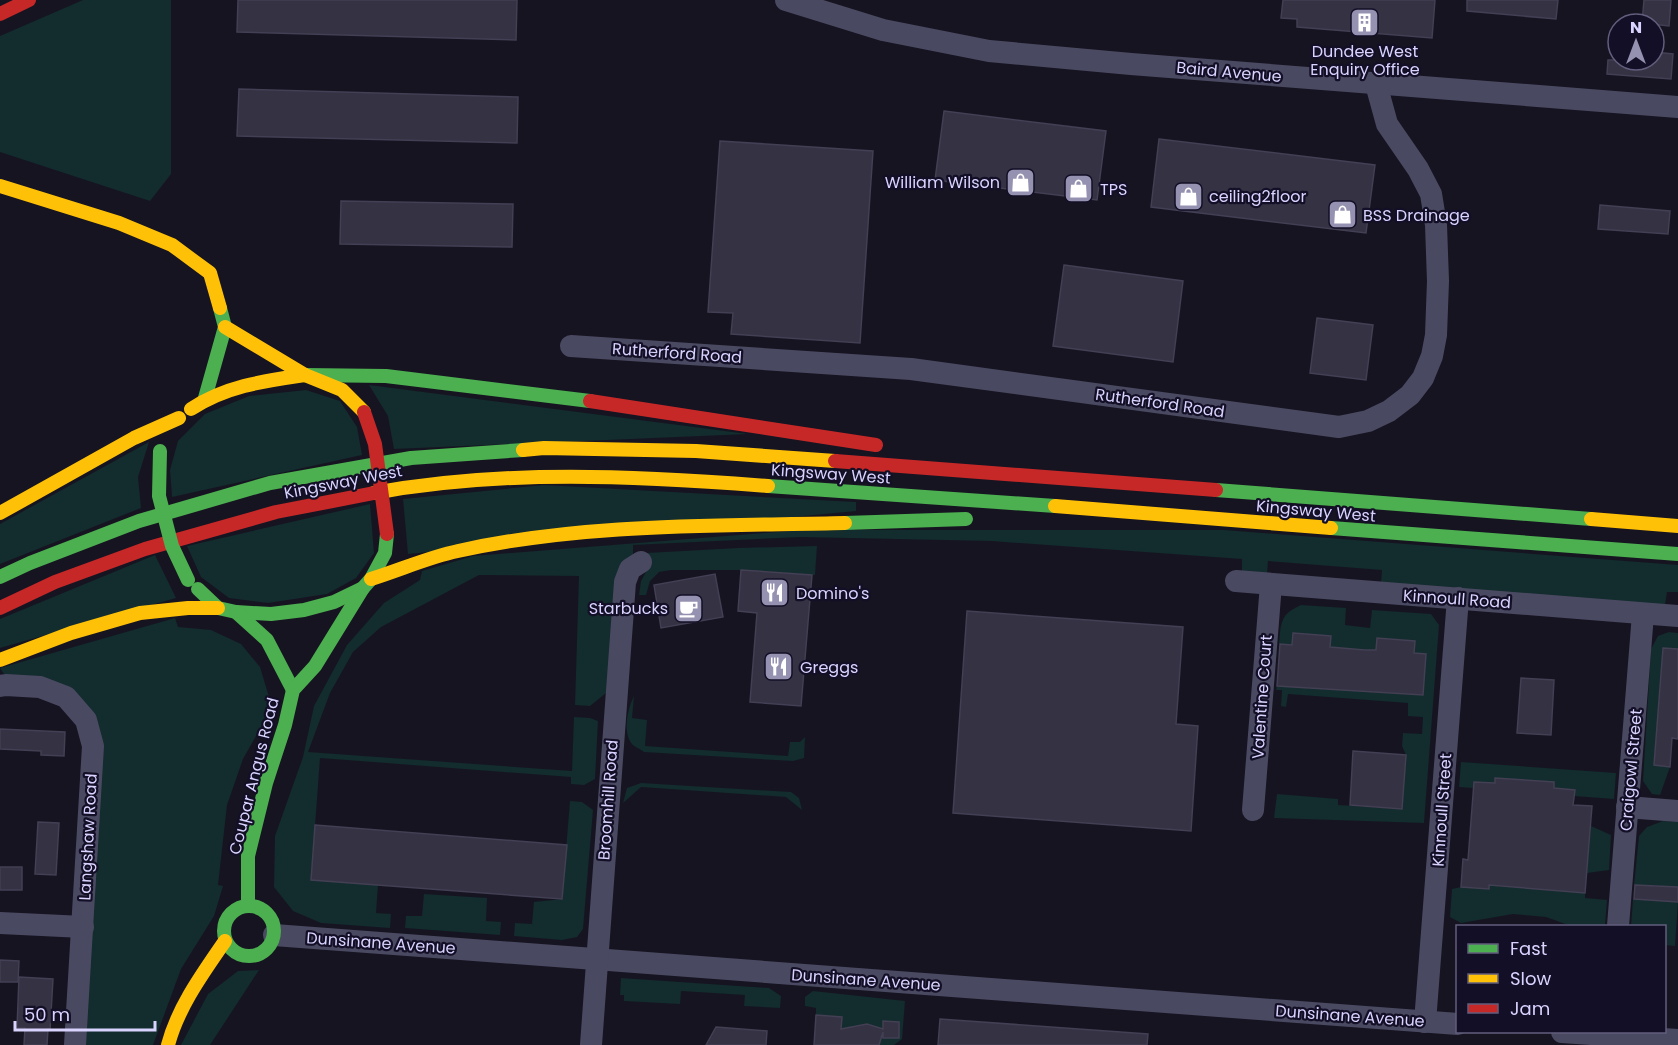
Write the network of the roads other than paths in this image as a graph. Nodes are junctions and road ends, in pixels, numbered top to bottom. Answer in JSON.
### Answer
{"nodes":[{"id":1,"x":29,"y":0,"type":"edge"},
{"id":2,"x":786,"y":0,"type":"edge"},
{"id":3,"x":0,"y":14,"type":"edge"},
{"id":4,"x":1376,"y":84,"type":"junction"},
{"id":5,"x":1678,"y":107,"type":"edge"},
{"id":6,"x":0,"y":186,"type":"edge"},
{"id":7,"x":225,"y":327,"type":"junction"},
{"id":8,"x":571,"y":346,"type":"dead end"},
{"id":9,"x":305,"y":375,"type":"junction"},
{"id":10,"x":205,"y":399,"type":"junction"},
{"id":11,"x":179,"y":418,"type":"junction"},
{"id":12,"x":893,"y":448,"type":"dead end"},
{"id":13,"x":952,"y":457,"type":"dead end"},
{"id":14,"x":1114,"y":482,"type":"junction"},
{"id":15,"x":0,"y":513,"type":"edge"},
{"id":16,"x":1145,"y":513,"type":"junction"},
{"id":17,"x":1015,"y":517,"type":"dead end"},
{"id":18,"x":980,"y":518,"type":"dead end"},
{"id":19,"x":1678,"y":526,"type":"edge"},
{"id":20,"x":1678,"y":554,"type":"edge"},
{"id":21,"x":641,"y":562,"type":"dead end"},
{"id":22,"x":0,"y":577,"type":"edge"},
{"id":23,"x":1236,"y":581,"type":"dead end"},
{"id":24,"x":367,"y":583,"type":"junction"},
{"id":25,"x":1271,"y":584,"type":"junction"},
{"id":26,"x":1458,"y":598,"type":"junction"},
{"id":27,"x":0,"y":608,"type":"edge"},
{"id":28,"x":218,"y":608,"type":"junction"},
{"id":29,"x":236,"y":612,"type":"junction"},
{"id":30,"x":1643,"y":614,"type":"junction"},
{"id":31,"x":1678,"y":616,"type":"edge"},
{"id":32,"x":0,"y":660,"type":"edge"},
{"id":33,"x":0,"y":686,"type":"edge"},
{"id":34,"x":293,"y":690,"type":"junction"},
{"id":35,"x":1628,"y":807,"type":"junction"},
{"id":36,"x":1253,"y":810,"type":"dead end"},
{"id":37,"x":1678,"y":811,"type":"edge"},
{"id":38,"x":248,"y":906,"type":"junction"},
{"id":39,"x":0,"y":923,"type":"edge"},
{"id":40,"x":1618,"y":925,"type":"edge"},
{"id":41,"x":83,"y":927,"type":"junction"},
{"id":42,"x":274,"y":935,"type":"junction"},
{"id":43,"x":225,"y":941,"type":"junction"},
{"id":44,"x":596,"y":959,"type":"junction"},
{"id":45,"x":1425,"y":1022,"type":"junction"},
{"id":46,"x":1456,"y":1024,"type":"edge"},
{"id":47,"x":1572,"y":1033,"type":"edge"},
{"id":48,"x":1608,"y":1037,"type":"edge"},
{"id":49,"x":1678,"y":1040,"type":"edge"},
{"id":50,"x":75,"y":1045,"type":"edge"},
{"id":51,"x":168,"y":1045,"type":"edge"},
{"id":52,"x":591,"y":1045,"type":"edge"}],
"edges":[{"from":1,"to":3,"type":"main road"},
{"from":2,"to":4,"type":"street","name":"Baird Avenue"},
{"from":4,"to":5,"type":"street","name":"Baird Avenue"},
{"from":4,"to":8,"type":"street","name":"Rutherford Road"},
{"from":6,"to":7,"type":"main road"},
{"from":7,"to":9,"type":"main road"},
{"from":7,"to":10,"type":"main road"},
{"from":9,"to":10,"type":"main road"},
{"from":9,"to":12,"type":"main road"},
{"from":9,"to":24,"type":"main road","name":"Coupar Angus Road","bridge":true},
{"from":10,"to":11,"type":"main road"},
{"from":11,"to":15,"type":"main road"},
{"from":11,"to":28,"type":"main road","bridge":true},
{"from":13,"to":14,"type":"main road"},
{"from":14,"to":19,"type":"main road","name":"Kingsway West"},
{"from":14,"to":22,"type":"main road","name":"Kingsway West"},
{"from":16,"to":17,"type":"main road"},
{"from":16,"to":20,"type":"main road","name":"Kingsway West"},
{"from":16,"to":27,"type":"main road","name":"Kingsway West"},
{"from":18,"to":24,"type":"main road"},
{"from":21,"to":44,"type":"street","name":"Broomhill Road"},
{"from":23,"to":25,"type":"street","name":"Kinnoull Road"},
{"from":24,"to":29,"type":"main road"},
{"from":24,"to":34,"type":"main road","name":"Coupar Angus Road"},
{"from":25,"to":26,"type":"street","name":"Kinnoull Road"},
{"from":25,"to":36,"type":"street","name":"Valentine Court"},
{"from":26,"to":30,"type":"street","name":"Kinnoull Road"},
{"from":26,"to":45,"type":"street","name":"Kinnoull Street"},
{"from":28,"to":29,"type":"main road"},
{"from":28,"to":32,"type":"main road"},
{"from":29,"to":34,"type":"main road","name":"Coupar Angus Road"},
{"from":30,"to":31,"type":"street","name":"Kinnoull Road"},
{"from":30,"to":35,"type":"street","name":"Craigowl Street"},
{"from":33,"to":41,"type":"street","name":"Langshaw Road"},
{"from":34,"to":38,"type":"main road","name":"Coupar Angus Road"},
{"from":35,"to":37,"type":"street"},
{"from":35,"to":40,"type":"street","name":"Craigowl Street"},
{"from":38,"to":42,"type":"main road"},
{"from":38,"to":43,"type":"main road"},
{"from":39,"to":41,"type":"street"},
{"from":41,"to":50,"type":"street","name":"Langshaw Road"},
{"from":42,"to":43,"type":"main road"},
{"from":42,"to":44,"type":"street","name":"Dunsinane Avenue"},
{"from":43,"to":51,"type":"main road"},
{"from":44,"to":45,"type":"street","name":"Dunsinane Avenue"},
{"from":44,"to":52,"type":"street","name":"Broomhill Road"},
{"from":45,"to":46,"type":"street","name":"Dunsinane Avenue"},
{"from":47,"to":48,"type":"street"},
{"from":48,"to":49,"type":"street"}]}
